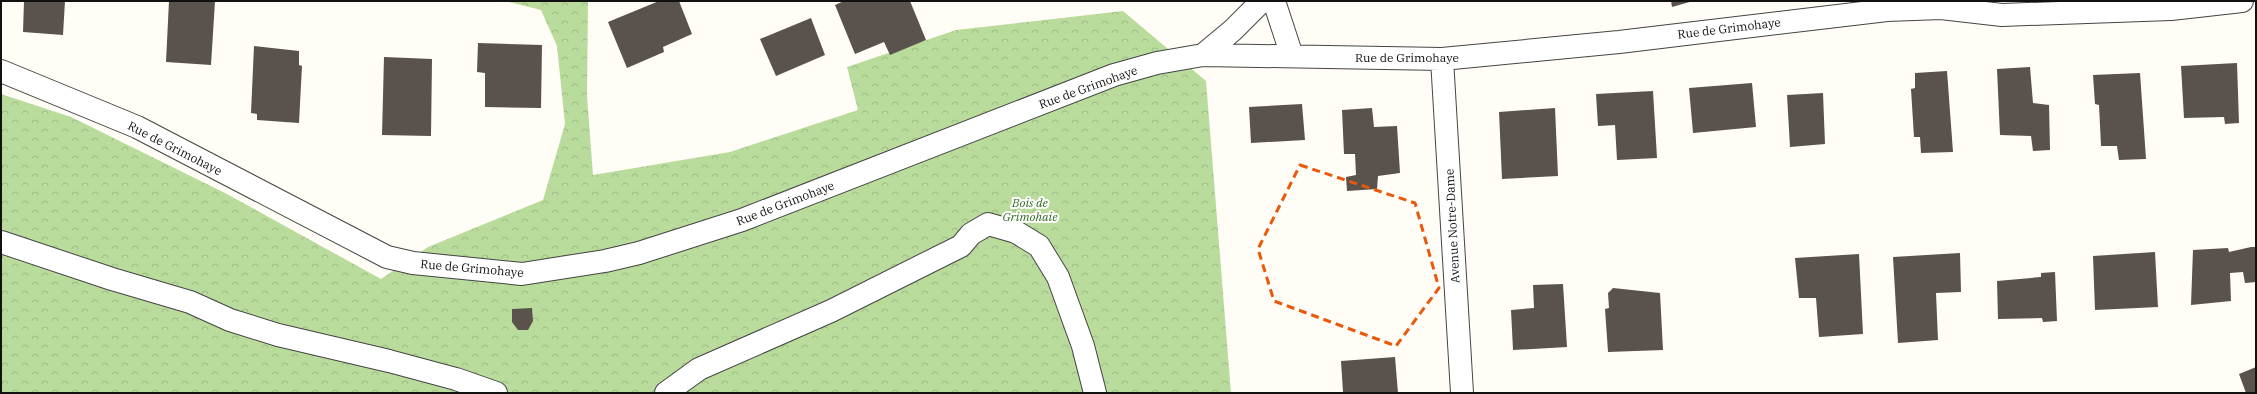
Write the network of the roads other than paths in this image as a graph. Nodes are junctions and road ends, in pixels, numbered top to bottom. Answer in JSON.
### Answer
{"nodes":[{"id":1,"x":1262,"y":1,"type":"edge"},
{"id":2,"x":1274,"y":1,"type":"edge"},
{"id":3,"x":2242,"y":1,"type":"edge"},
{"id":4,"x":1203,"y":55,"type":"junction"},
{"id":5,"x":1292,"y":56,"type":"junction"},
{"id":6,"x":1442,"y":59,"type":"junction"},
{"id":7,"x":1,"y":71,"type":"edge"},
{"id":8,"x":1,"y":242,"type":"edge"},
{"id":9,"x":496,"y":393,"type":"edge"},
{"id":10,"x":666,"y":393,"type":"edge"},
{"id":11,"x":1095,"y":393,"type":"edge"},
{"id":12,"x":1462,"y":393,"type":"edge"}],
"edges":[{"from":1,"to":4,"type":"street"},
{"from":2,"to":5,"type":"street"},
{"from":3,"to":6,"type":"street","name":"Rue de Grimohaye"},
{"from":4,"to":5,"type":"street","name":"Rue de Grimohaye"},
{"from":4,"to":7,"type":"street","name":"Rue de Grimohaye"},
{"from":5,"to":6,"type":"street","name":"Rue de Grimohaye"},
{"from":6,"to":12,"type":"street","name":"Avenue Notre-Dame"},
{"from":8,"to":9,"type":"street"},
{"from":10,"to":11,"type":"street"}]}
